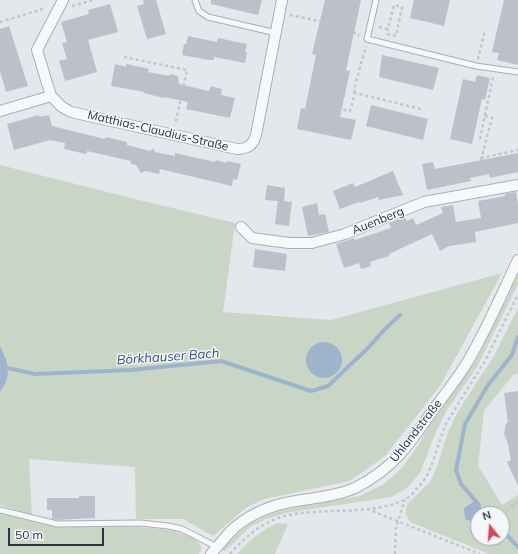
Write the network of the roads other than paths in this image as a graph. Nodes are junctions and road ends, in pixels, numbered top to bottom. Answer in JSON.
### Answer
{"nodes":[{"id":1,"x":195,"y":0,"type":"edge"},
{"id":2,"x":282,"y":0,"type":"edge"},
{"id":3,"x":376,"y":0,"type":"edge"},
{"id":4,"x":62,"y":2,"type":"edge"},
{"id":5,"x":276,"y":32,"type":"junction"},
{"id":6,"x":518,"y":72,"type":"edge"},
{"id":7,"x":51,"y":96,"type":"junction"},
{"id":8,"x":0,"y":111,"type":"edge"},
{"id":9,"x":518,"y":185,"type":"edge"},
{"id":10,"x":241,"y":227,"type":"dead end"},
{"id":11,"x":518,"y":260,"type":"edge"},
{"id":12,"x":0,"y":510,"type":"edge"},
{"id":13,"x":214,"y":551,"type":"edge"}],
"edges":[{"from":1,"to":5,"type":"lane"},
{"from":2,"to":5,"type":"street","name":"Matthias-Claudius-Straße"},
{"from":3,"to":6,"type":"lane"},
{"from":4,"to":7,"type":"street"},
{"from":5,"to":7,"type":"street","name":"Matthias-Claudius-Straße"},
{"from":7,"to":8,"type":"street"},
{"from":9,"to":10,"type":"street","name":"Auenberg"},
{"from":11,"to":13,"type":"street","name":"Uhlandstraße"},
{"from":12,"to":13,"type":"lane"}]}
